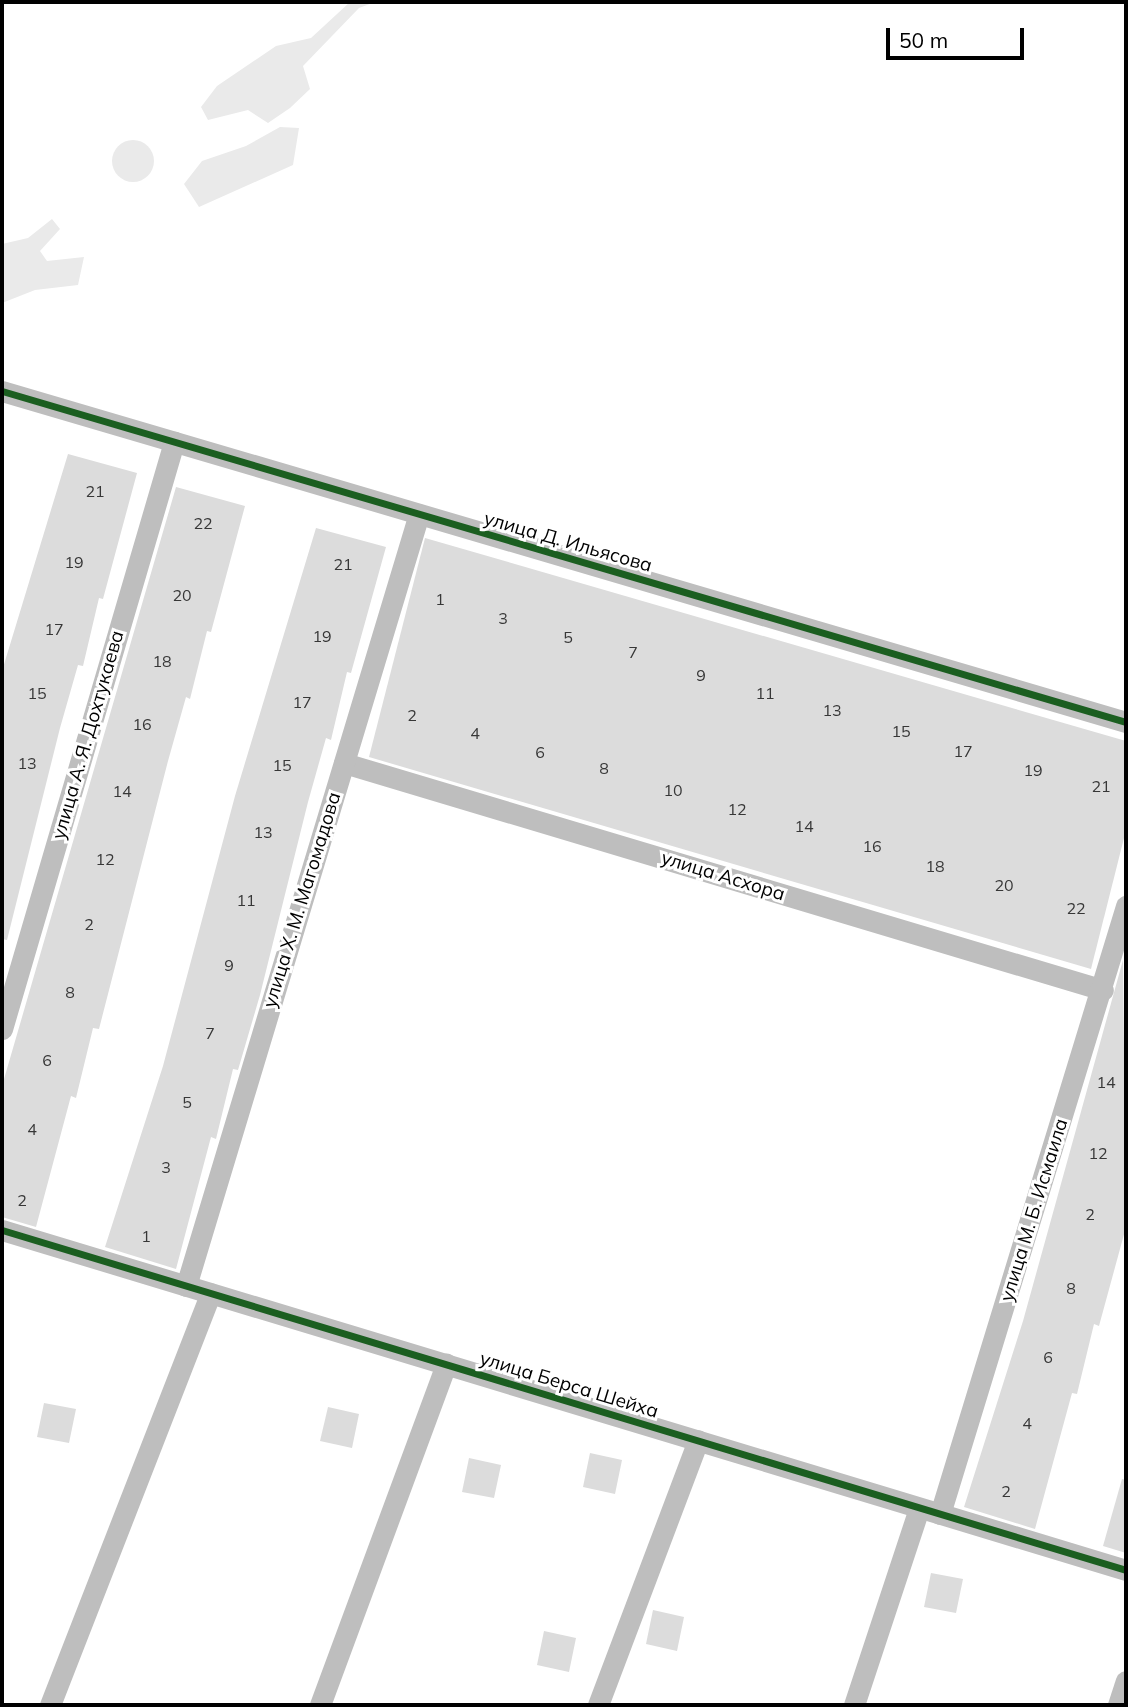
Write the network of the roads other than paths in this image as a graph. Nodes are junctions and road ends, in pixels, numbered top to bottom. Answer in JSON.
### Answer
{"nodes":[{"id":1,"x":2,"y":391,"type":"edge"},
{"id":2,"x":174,"y":442,"type":"junction"},
{"id":3,"x":419,"y":514,"type":"junction"},
{"id":4,"x":1126,"y":722,"type":"edge"},
{"id":5,"x":344,"y":762,"type":"junction"},
{"id":6,"x":1126,"y":906,"type":"edge"},
{"id":7,"x":1103,"y":990,"type":"junction"},
{"id":8,"x":2,"y":1029,"type":"edge"},
{"id":9,"x":2,"y":1230,"type":"edge"},
{"id":10,"x":186,"y":1286,"type":"junction"},
{"id":11,"x":211,"y":1293,"type":"junction"},
{"id":12,"x":446,"y":1364,"type":"junction"},
{"id":13,"x":698,"y":1440,"type":"junction"},
{"id":14,"x":919,"y":1507,"type":"junction"},
{"id":15,"x":940,"y":1514,"type":"junction"},
{"id":16,"x":1126,"y":1570,"type":"edge"},
{"id":17,"x":1126,"y":1681,"type":"edge"},
{"id":18,"x":50,"y":1705,"type":"edge"},
{"id":19,"x":320,"y":1705,"type":"edge"},
{"id":20,"x":598,"y":1705,"type":"edge"},
{"id":21,"x":854,"y":1705,"type":"edge"},
{"id":22,"x":1118,"y":1705,"type":"edge"}],
"edges":[{"from":1,"to":2,"type":"street","name":"улица Д. Ильясова"},
{"from":2,"to":3,"type":"street","name":"улица Д. Ильясова"},
{"from":2,"to":8,"type":"street","name":"улица А. Я. Дохтукаева"},
{"from":3,"to":4,"type":"street","name":"улица Д. Ильясова"},
{"from":3,"to":5,"type":"street","name":"улица Х. М. Магомадова"},
{"from":5,"to":7,"type":"street","name":"улица Асхора"},
{"from":5,"to":10,"type":"street","name":"улица Х. М. Магомадова"},
{"from":6,"to":7,"type":"street","name":"улица М. Б. Исмаила"},
{"from":7,"to":15,"type":"street","name":"улица М. Б. Исмаила"},
{"from":9,"to":10,"type":"street","name":"улица Берса Шейха"},
{"from":10,"to":11,"type":"street","name":"улица Берса Шейха"},
{"from":11,"to":12,"type":"street","name":"улица Берса Шейха"},
{"from":11,"to":18,"type":"street"},
{"from":12,"to":13,"type":"street","name":"улица Берса Шейха"},
{"from":12,"to":19,"type":"street"},
{"from":13,"to":14,"type":"street","name":"улица Берса Шейха"},
{"from":13,"to":20,"type":"street"},
{"from":14,"to":15,"type":"street","name":"улица Берса Шейха"},
{"from":14,"to":21,"type":"street"},
{"from":15,"to":16,"type":"street","name":"улица Берса Шейха"},
{"from":17,"to":22,"type":"street"}]}
